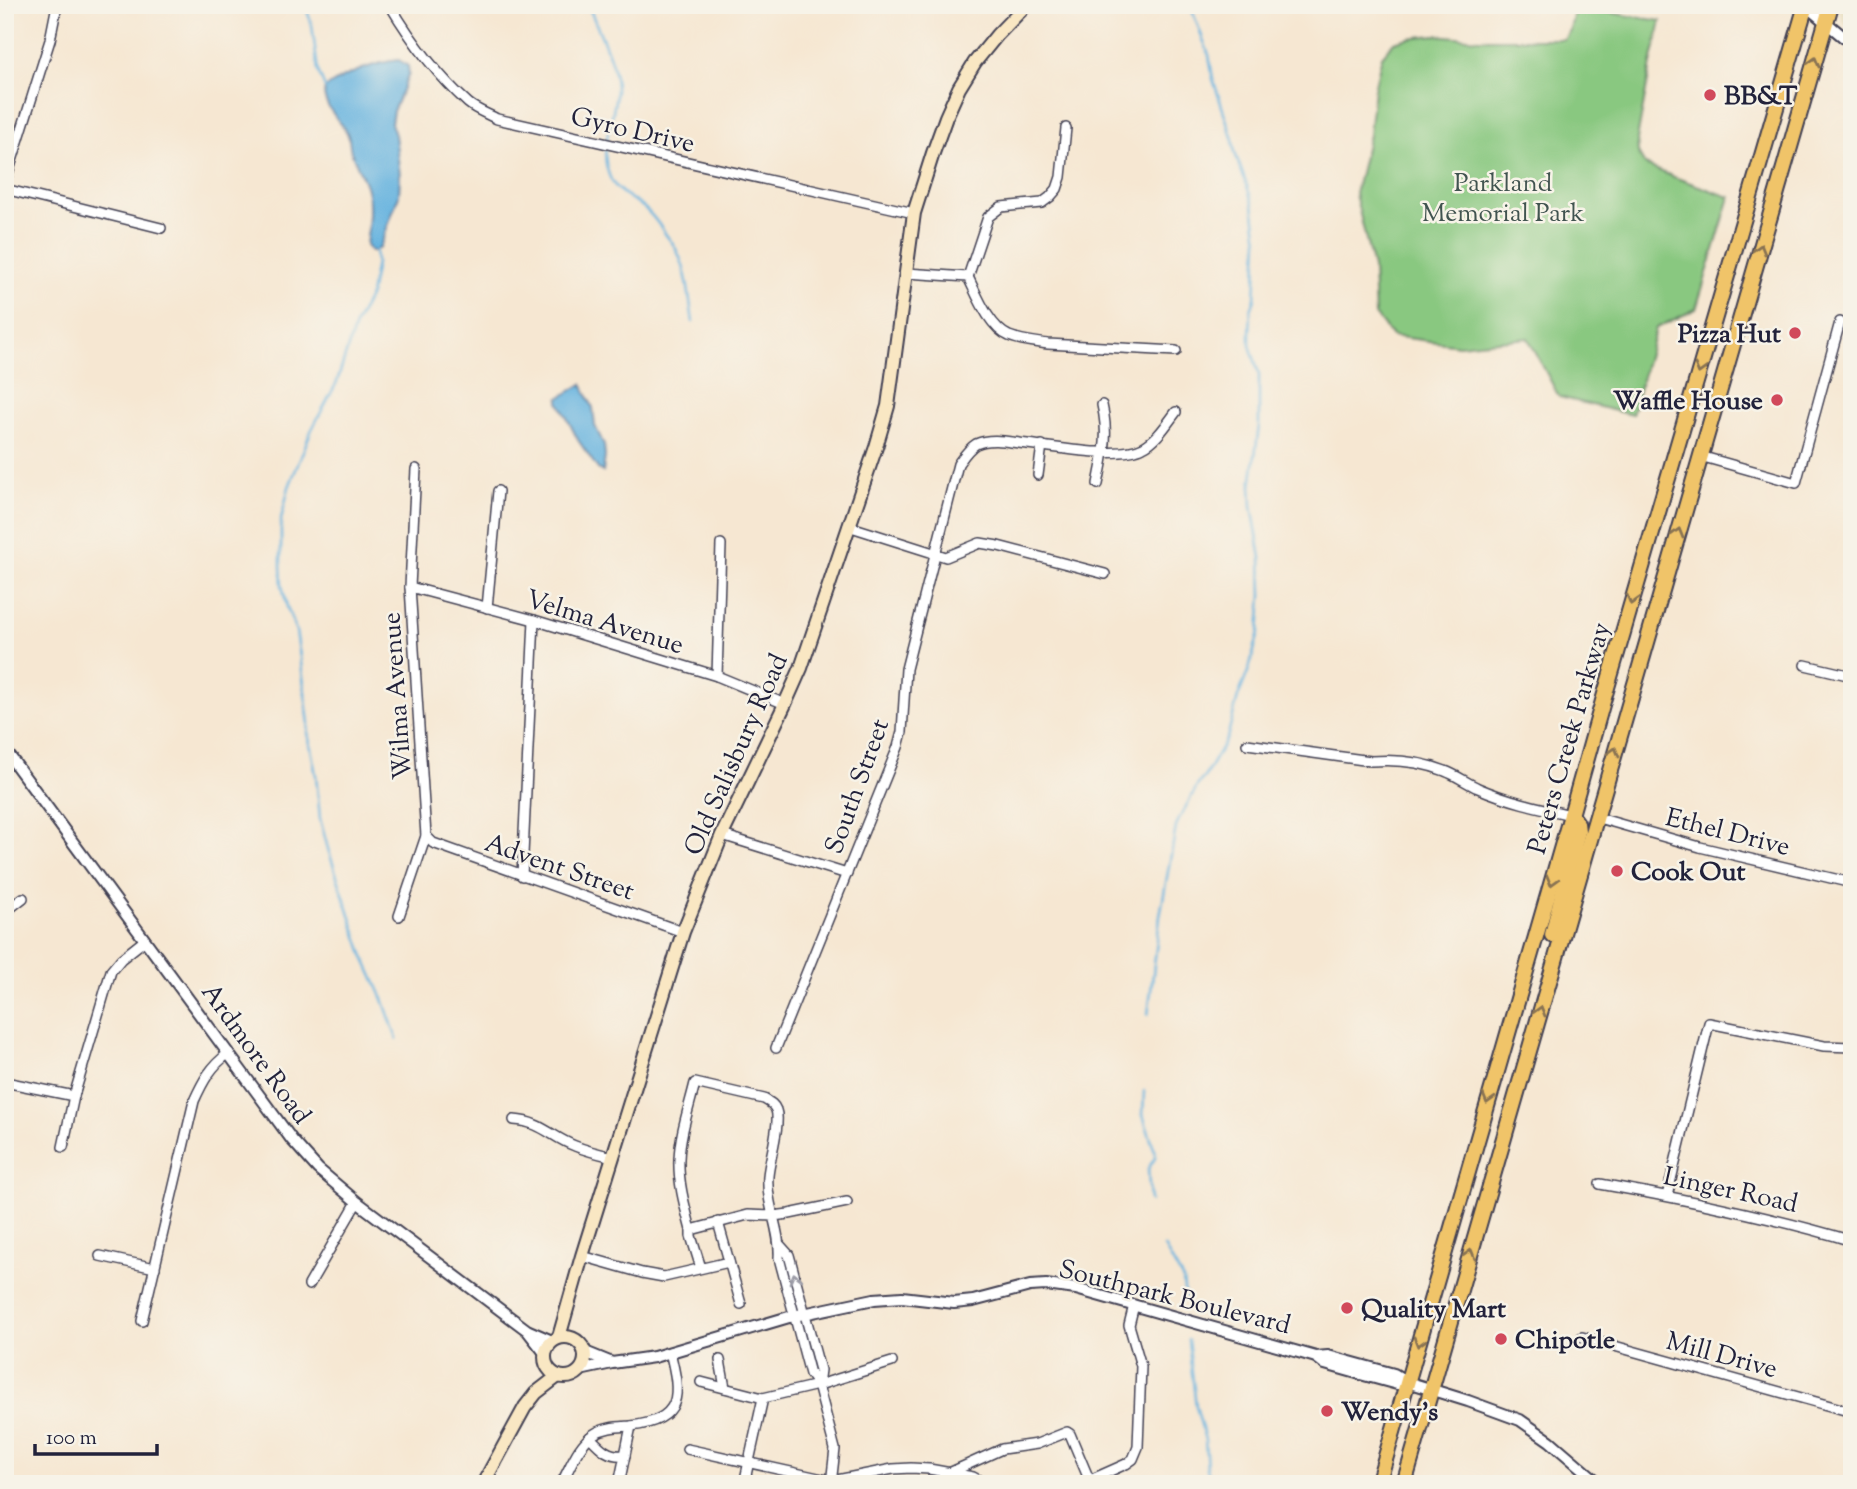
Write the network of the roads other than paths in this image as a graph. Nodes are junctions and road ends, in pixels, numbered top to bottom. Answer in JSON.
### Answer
{"nodes":[{"id":1,"x":57,"y":5,"type":"edge"},
{"id":2,"x":390,"y":5,"type":"edge"},
{"id":3,"x":1026,"y":5,"type":"edge"},
{"id":4,"x":1806,"y":5,"type":"edge"},
{"id":5,"x":1831,"y":5,"type":"edge"},
{"id":6,"x":1826,"y":22,"type":"junction"},
{"id":7,"x":1852,"y":44,"type":"edge"},
{"id":8,"x":1066,"y":128,"type":"dead end"},
{"id":9,"x":1767,"y":138,"type":"junction"},
{"id":10,"x":5,"y":183,"type":"edge"},
{"id":11,"x":5,"y":189,"type":"edge"},
{"id":12,"x":914,"y":213,"type":"junction"},
{"id":13,"x":161,"y":228,"type":"dead end"},
{"id":14,"x":906,"y":273,"type":"junction"},
{"id":15,"x":968,"y":277,"type":"junction"},
{"id":16,"x":1751,"y":280,"type":"junction"},
{"id":17,"x":1840,"y":322,"type":"dead end"},
{"id":18,"x":1176,"y":351,"type":"dead end"},
{"id":19,"x":1102,"y":405,"type":"dead end"},
{"id":20,"x":1176,"y":412,"type":"dead end"},
{"id":21,"x":1042,"y":445,"type":"junction"},
{"id":22,"x":1104,"y":452,"type":"junction"},
{"id":23,"x":1700,"y":456,"type":"junction"},
{"id":24,"x":416,"y":469,"type":"dead end"},
{"id":25,"x":1038,"y":475,"type":"dead end"},
{"id":26,"x":1098,"y":484,"type":"dead end"},
{"id":27,"x":498,"y":491,"type":"dead end"},
{"id":28,"x":848,"y":526,"type":"junction"},
{"id":29,"x":721,"y":544,"type":"dead end"},
{"id":30,"x":934,"y":555,"type":"junction"},
{"id":31,"x":1105,"y":574,"type":"dead end"},
{"id":32,"x":410,"y":587,"type":"junction"},
{"id":33,"x":487,"y":608,"type":"junction"},
{"id":34,"x":534,"y":620,"type":"junction"},
{"id":35,"x":1805,"y":665,"type":"dead end"},
{"id":36,"x":716,"y":676,"type":"junction"},
{"id":37,"x":1852,"y":676,"type":"edge"},
{"id":38,"x":1603,"y":701,"type":"junction"},
{"id":39,"x":785,"y":704,"type":"junction"},
{"id":40,"x":1247,"y":744,"type":"dead end"},
{"id":41,"x":5,"y":750,"type":"edge"},
{"id":42,"x":1571,"y":816,"type":"junction"},
{"id":43,"x":1595,"y":817,"type":"junction"},
{"id":44,"x":722,"y":835,"type":"junction"},
{"id":45,"x":426,"y":836,"type":"junction"},
{"id":46,"x":847,"y":874,"type":"junction"},
{"id":47,"x":522,"y":876,"type":"junction"},
{"id":48,"x":1852,"y":883,"type":"edge"},
{"id":49,"x":23,"y":898,"type":"dead end"},
{"id":50,"x":5,"y":912,"type":"edge"},
{"id":51,"x":400,"y":916,"type":"dead end"},
{"id":52,"x":683,"y":932,"type":"junction"},
{"id":53,"x":145,"y":940,"type":"junction"},
{"id":54,"x":1552,"y":968,"type":"junction"},
{"id":55,"x":1852,"y":1047,"type":"edge"},
{"id":56,"x":776,"y":1048,"type":"dead end"},
{"id":57,"x":229,"y":1053,"type":"junction"},
{"id":58,"x":5,"y":1082,"type":"edge"},
{"id":59,"x":74,"y":1096,"type":"junction"},
{"id":60,"x":514,"y":1120,"type":"dead end"},
{"id":61,"x":63,"y":1147,"type":"dead end"},
{"id":62,"x":612,"y":1157,"type":"junction"},
{"id":63,"x":1600,"y":1184,"type":"dead end"},
{"id":64,"x":1667,"y":1196,"type":"junction"},
{"id":65,"x":358,"y":1202,"type":"junction"},
{"id":66,"x":847,"y":1202,"type":"dead end"},
{"id":67,"x":773,"y":1216,"type":"junction"},
{"id":68,"x":718,"y":1223,"type":"junction"},
{"id":69,"x":691,"y":1229,"type":"junction"},
{"id":70,"x":1852,"y":1241,"type":"edge"},
{"id":71,"x":100,"y":1256,"type":"dead end"},
{"id":72,"x":582,"y":1256,"type":"junction"},
{"id":73,"x":729,"y":1262,"type":"junction"},
{"id":74,"x":155,"y":1268,"type":"junction"},
{"id":75,"x":701,"y":1268,"type":"junction"},
{"id":76,"x":309,"y":1285,"type":"dead end"},
{"id":77,"x":741,"y":1304,"type":"dead end"},
{"id":78,"x":1134,"y":1305,"type":"junction"},
{"id":79,"x":800,"y":1315,"type":"junction"},
{"id":80,"x":142,"y":1321,"type":"dead end"},
{"id":81,"x":527,"y":1330,"type":"junction"},
{"id":82,"x":1582,"y":1337,"type":"dead end"},
{"id":83,"x":561,"y":1339,"type":"junction"},
{"id":84,"x":670,"y":1352,"type":"junction"},
{"id":85,"x":815,"y":1352,"type":"junction"},
{"id":86,"x":585,"y":1353,"type":"junction"},
{"id":87,"x":805,"y":1355,"type":"junction"},
{"id":88,"x":545,"y":1358,"type":"junction"},
{"id":89,"x":720,"y":1360,"type":"dead end"},
{"id":90,"x":892,"y":1362,"type":"dead end"},
{"id":91,"x":612,"y":1363,"type":"junction"},
{"id":92,"x":580,"y":1370,"type":"junction"},
{"id":93,"x":558,"y":1376,"type":"junction"},
{"id":94,"x":701,"y":1382,"type":"dead end"},
{"id":95,"x":1407,"y":1382,"type":"junction"},
{"id":96,"x":818,"y":1385,"type":"junction"},
{"id":97,"x":725,"y":1388,"type":"junction"},
{"id":98,"x":1431,"y":1390,"type":"junction"},
{"id":99,"x":536,"y":1393,"type":"junction"},
{"id":100,"x":763,"y":1398,"type":"junction"},
{"id":101,"x":1852,"y":1412,"type":"edge"},
{"id":102,"x":631,"y":1426,"type":"junction"},
{"id":103,"x":590,"y":1437,"type":"junction"},
{"id":104,"x":687,"y":1449,"type":"dead end"},
{"id":105,"x":625,"y":1455,"type":"junction"},
{"id":106,"x":748,"y":1463,"type":"junction"},
{"id":107,"x":948,"y":1473,"type":"junction"},
{"id":108,"x":972,"y":1481,"type":"edge"},
{"id":109,"x":832,"y":1483,"type":"edge"},
{"id":110,"x":1087,"y":1483,"type":"edge"},
{"id":111,"x":484,"y":1484,"type":"edge"},
{"id":112,"x":561,"y":1484,"type":"edge"},
{"id":113,"x":619,"y":1484,"type":"edge"},
{"id":114,"x":744,"y":1484,"type":"edge"},
{"id":115,"x":986,"y":1484,"type":"edge"},
{"id":116,"x":1378,"y":1484,"type":"edge"},
{"id":117,"x":1404,"y":1484,"type":"edge"},
{"id":118,"x":1600,"y":1484,"type":"edge"}],
"edges":[{"from":1,"to":10,"type":"street"},
{"from":2,"to":12,"type":"street","name":"Gyro Drive"},
{"from":3,"to":12,"type":"main road","name":"Old Salisbury Road"},
{"from":4,"to":6,"type":"street"},
{"from":4,"to":9,"type":"main road","name":"Peters Creek Parkway"},
{"from":5,"to":6,"type":"main road","name":"Peters Creek Parkway"},
{"from":6,"to":7,"type":"street"},
{"from":16,"to":6,"type":"main road","name":"Peters Creek Parkway","one_way":true},
{"from":8,"to":15,"type":"street"},
{"from":9,"to":16,"type":"main road"},
{"from":9,"to":38,"type":"main road","name":"Peters Creek Parkway","one_way":true},
{"from":11,"to":13,"type":"street"},
{"from":12,"to":14,"type":"main road","name":"Old Salisbury Road"},
{"from":14,"to":15,"type":"street"},
{"from":14,"to":28,"type":"main road","name":"Old Salisbury Road"},
{"from":15,"to":18,"type":"street"},
{"from":16,"to":23,"type":"main road","name":"Peters Creek Parkway"},
{"from":17,"to":23,"type":"street"},
{"from":19,"to":22,"type":"street"},
{"from":20,"to":22,"type":"street"},
{"from":21,"to":22,"type":"street"},
{"from":21,"to":25,"type":"street"},
{"from":21,"to":30,"type":"street","name":"South Street"},
{"from":22,"to":26,"type":"street"},
{"from":43,"to":23,"type":"main road","name":"Peters Creek Parkway","one_way":true},
{"from":24,"to":32,"type":"street","name":"Wilma Avenue"},
{"from":27,"to":33,"type":"street"},
{"from":28,"to":30,"type":"street"},
{"from":28,"to":39,"type":"main road","name":"Old Salisbury Road"},
{"from":29,"to":36,"type":"street"},
{"from":30,"to":31,"type":"street"},
{"from":30,"to":46,"type":"street","name":"South Street"},
{"from":32,"to":33,"type":"street","name":"Velma Avenue"},
{"from":32,"to":45,"type":"street","name":"Wilma Avenue"},
{"from":33,"to":34,"type":"street","name":"Velma Avenue"},
{"from":34,"to":36,"type":"street","name":"Velma Avenue"},
{"from":34,"to":47,"type":"street"},
{"from":35,"to":37,"type":"street"},
{"from":36,"to":39,"type":"street","name":"Velma Avenue"},
{"from":38,"to":42,"type":"main road","name":"Peters Creek Parkway"},
{"from":38,"to":43,"type":"main road"},
{"from":39,"to":44,"type":"main road","name":"Old Salisbury Road"},
{"from":40,"to":42,"type":"street"},
{"from":41,"to":53,"type":"street","name":"Ardmore Road"},
{"from":42,"to":54,"type":"main road"},
{"from":42,"to":95,"type":"main road","name":"Peters Creek Parkway","one_way":true},
{"from":43,"to":48,"type":"street","name":"Ethel Drive"},
{"from":43,"to":54,"type":"main road","name":"Peters Creek Parkway"},
{"from":44,"to":46,"type":"street"},
{"from":44,"to":52,"type":"main road","name":"Old Salisbury Road"},
{"from":45,"to":47,"type":"street","name":"Advent Street"},
{"from":45,"to":51,"type":"street","name":"Wilma Avenue"},
{"from":46,"to":56,"type":"street","name":"South Street"},
{"from":47,"to":52,"type":"street","name":"Advent Street"},
{"from":49,"to":50,"type":"street"},
{"from":52,"to":62,"type":"main road","name":"Old Salisbury Road"},
{"from":53,"to":57,"type":"street","name":"Ardmore Road"},
{"from":53,"to":59,"type":"street"},
{"from":98,"to":54,"type":"main road","name":"Peters Creek Parkway","one_way":true},
{"from":55,"to":64,"type":"street"},
{"from":57,"to":65,"type":"street","name":"Ardmore Road"},
{"from":57,"to":74,"type":"street"},
{"from":58,"to":59,"type":"street"},
{"from":59,"to":61,"type":"street"},
{"from":60,"to":62,"type":"street"},
{"from":62,"to":72,"type":"main road","name":"Old Salisbury Road"},
{"from":63,"to":64,"type":"street","name":"Linger Road"},
{"from":64,"to":70,"type":"street","name":"Linger Road"},
{"from":65,"to":76,"type":"street"},
{"from":65,"to":81,"type":"street","name":"Ardmore Road"},
{"from":66,"to":67,"type":"street"},
{"from":67,"to":68,"type":"street"},
{"from":67,"to":69,"type":"street"},
{"from":67,"to":79,"type":"street"},
{"from":68,"to":69,"type":"street"},
{"from":68,"to":73,"type":"street"},
{"from":69,"to":75,"type":"street"},
{"from":71,"to":74,"type":"street"},
{"from":72,"to":75,"type":"street"},
{"from":72,"to":83,"type":"main road","name":"Old Salisbury Road"},
{"from":73,"to":75,"type":"street"},
{"from":73,"to":77,"type":"street"},
{"from":74,"to":80,"type":"street"},
{"from":78,"to":79,"type":"street","name":"Southpark Boulevard"},
{"from":78,"to":95,"type":"street","name":"Southpark Boulevard"},
{"from":78,"to":110,"type":"street"},
{"from":79,"to":84,"type":"street","name":"Southpark Boulevard"},
{"from":79,"to":85,"type":"street"},
{"from":79,"to":87,"type":"street"},
{"from":81,"to":83,"type":"street","name":"Ardmore Road"},
{"from":81,"to":88,"type":"street","name":"Ardmore Road"},
{"from":82,"to":101,"type":"street","name":"Mill Drive"},
{"from":83,"to":86,"type":"main road","name":"Old Salisbury Road"},
{"from":83,"to":88,"type":"main road"},
{"from":84,"to":91,"type":"street","name":"Southpark Boulevard"},
{"from":84,"to":102,"type":"street"},
{"from":85,"to":87,"type":"street"},
{"from":85,"to":96,"type":"street"},
{"from":86,"to":91,"type":"street","name":"Southpark Boulevard"},
{"from":86,"to":92,"type":"main road"},
{"from":87,"to":96,"type":"street"},
{"from":88,"to":93,"type":"main road"},
{"from":88,"to":99,"type":"main road"},
{"from":89,"to":97,"type":"street"},
{"from":90,"to":96,"type":"street"},
{"from":91,"to":92,"type":"street","name":"Southpark Boulevard"},
{"from":92,"to":93,"type":"main road"},
{"from":93,"to":99,"type":"main road"},
{"from":94,"to":97,"type":"street"},
{"from":95,"to":98,"type":"street","name":"Southpark Boulevard"},
{"from":95,"to":116,"type":"main road","name":"Peters Creek Parkway"},
{"from":96,"to":100,"type":"street"},
{"from":96,"to":109,"type":"street"},
{"from":97,"to":100,"type":"street"},
{"from":98,"to":117,"type":"main road","name":"Peters Creek Parkway"},
{"from":98,"to":118,"type":"street","name":"Southpark Boulevard"},
{"from":99,"to":111,"type":"main road"},
{"from":100,"to":106,"type":"street"},
{"from":102,"to":103,"type":"street"},
{"from":102,"to":105,"type":"street"},
{"from":103,"to":105,"type":"street"},
{"from":103,"to":112,"type":"street"},
{"from":104,"to":106,"type":"street"},
{"from":105,"to":113,"type":"street"},
{"from":106,"to":109,"type":"street"},
{"from":106,"to":114,"type":"street"},
{"from":107,"to":108,"type":"street"},
{"from":107,"to":109,"type":"street"},
{"from":107,"to":110,"type":"street"},
{"from":108,"to":115,"type":"street"}]}
